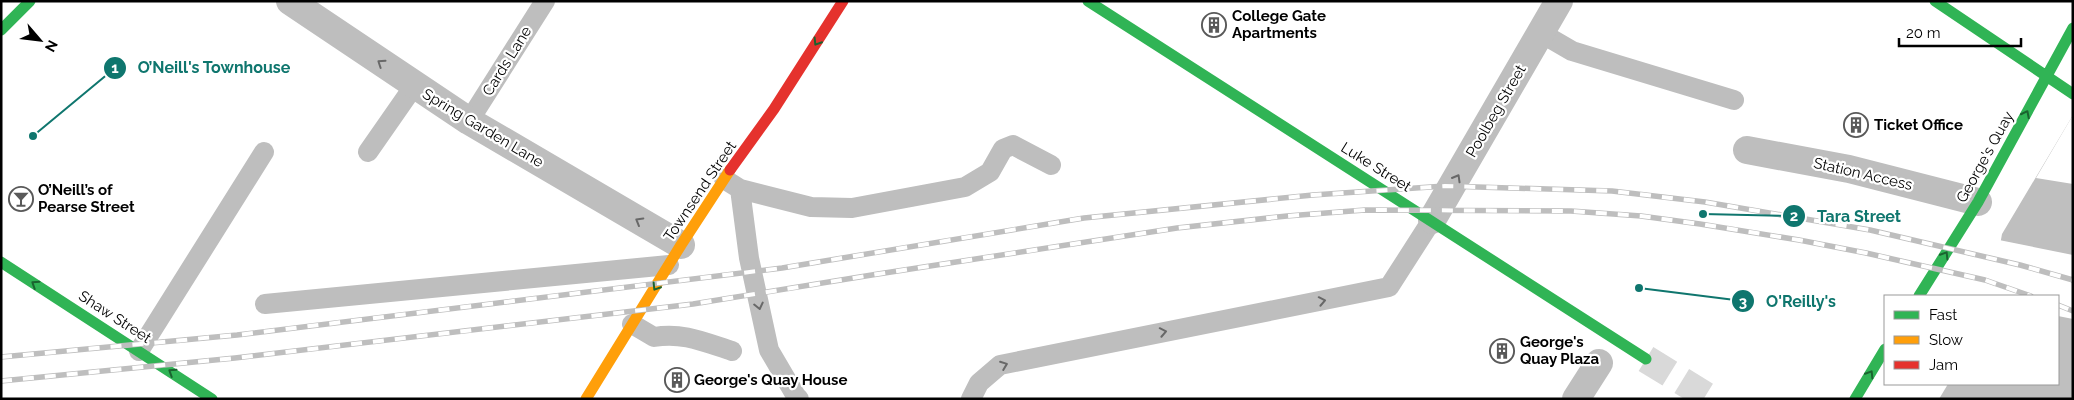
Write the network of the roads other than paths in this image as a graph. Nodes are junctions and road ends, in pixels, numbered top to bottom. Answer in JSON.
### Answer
{"nodes":[{"id":1,"x":30,"y":1,"type":"edge"},
{"id":2,"x":290,"y":1,"type":"edge"},
{"id":3,"x":544,"y":1,"type":"edge"},
{"id":4,"x":843,"y":1,"type":"edge"},
{"id":5,"x":1088,"y":1,"type":"edge"},
{"id":6,"x":1560,"y":1,"type":"edge"},
{"id":7,"x":1935,"y":1,"type":"edge"},
{"id":8,"x":2073,"y":28,"type":"edge"},
{"id":9,"x":1,"y":30,"type":"edge"},
{"id":10,"x":1541,"y":32,"type":"junction"},
{"id":11,"x":2045,"y":77,"type":"junction"},
{"id":12,"x":414,"y":86,"type":"junction"},
{"id":13,"x":2072,"y":94,"type":"edge"},
{"id":14,"x":1734,"y":100,"type":"dead end"},
{"id":15,"x":469,"y":121,"type":"junction"},
{"id":16,"x":1747,"y":150,"type":"dead end"},
{"id":17,"x":264,"y":152,"type":"dead end"},
{"id":18,"x":368,"y":152,"type":"dead end"},
{"id":19,"x":1051,"y":165,"type":"dead end"},
{"id":20,"x":732,"y":184,"type":"junction"},
{"id":21,"x":1978,"y":202,"type":"junction"},
{"id":22,"x":1432,"y":220,"type":"junction"},
{"id":23,"x":675,"y":255,"type":"junction"},
{"id":24,"x":1,"y":262,"type":"edge"},
{"id":25,"x":1920,"y":295,"type":"edge"},
{"id":26,"x":265,"y":304,"type":"dead end"},
{"id":27,"x":632,"y":324,"type":"junction"},
{"id":28,"x":732,"y":350,"type":"dead end"},
{"id":29,"x":139,"y":351,"type":"junction"},
{"id":30,"x":1884,"y":351,"type":"edge"},
{"id":31,"x":1646,"y":359,"type":"tunnel mouth"},
{"id":32,"x":1599,"y":363,"type":"dead end"},
{"id":33,"x":212,"y":399,"type":"edge"},
{"id":34,"x":586,"y":399,"type":"edge"},
{"id":35,"x":799,"y":399,"type":"edge"},
{"id":36,"x":971,"y":399,"type":"edge"},
{"id":37,"x":1576,"y":399,"type":"edge"},
{"id":38,"x":1855,"y":399,"type":"edge"}],
"edges":[{"from":1,"to":9,"type":"street"},
{"from":12,"to":2,"type":"street","name":"Spring Garden Lane","one_way":true},
{"from":3,"to":15,"type":"lane","name":"Cards Lane"},
{"from":4,"to":20,"type":"street","name":"Townsend Street","one_way":true},
{"from":5,"to":22,"type":"street","name":"Luke Street"},
{"from":6,"to":10,"type":"street","name":"Poolbeg Street"},
{"from":7,"to":11,"type":"street"},
{"from":8,"to":11,"type":"street","name":"George's Quay"},
{"from":10,"to":14,"type":"lane"},
{"from":22,"to":10,"type":"street","name":"Poolbeg Street","one_way":true},
{"from":11,"to":13,"type":"street"},
{"from":21,"to":11,"type":"street","name":"George's Quay","one_way":true},
{"from":12,"to":15,"type":"street","name":"Spring Garden Lane"},
{"from":12,"to":18,"type":"lane"},
{"from":23,"to":15,"type":"street","name":"Spring Garden Lane","one_way":true},
{"from":16,"to":21,"type":"street","name":"Station Access"},
{"from":17,"to":29,"type":"lane"},
{"from":19,"to":20,"type":"lane"},
{"from":20,"to":23,"type":"street","name":"Townsend Street"},
{"from":20,"to":35,"type":"lane","one_way":true},
{"from":25,"to":21,"type":"street","name":"George's Quay","one_way":true},
{"from":22,"to":31,"type":"street","name":"Luke Street"},
{"from":36,"to":22,"type":"lane","one_way":true},
{"from":23,"to":26,"type":"lane"},
{"from":23,"to":27,"type":"street","name":"Townsend Street","one_way":true},
{"from":29,"to":24,"type":"street","name":"Shaw Street","one_way":true},
{"from":27,"to":28,"type":"lane"},
{"from":27,"to":34,"type":"street","name":"Townsend Street"},
{"from":33,"to":29,"type":"street","name":"Shaw Street","one_way":true},
{"from":38,"to":30,"type":"street","one_way":true},
{"from":32,"to":37,"type":"street"}]}
